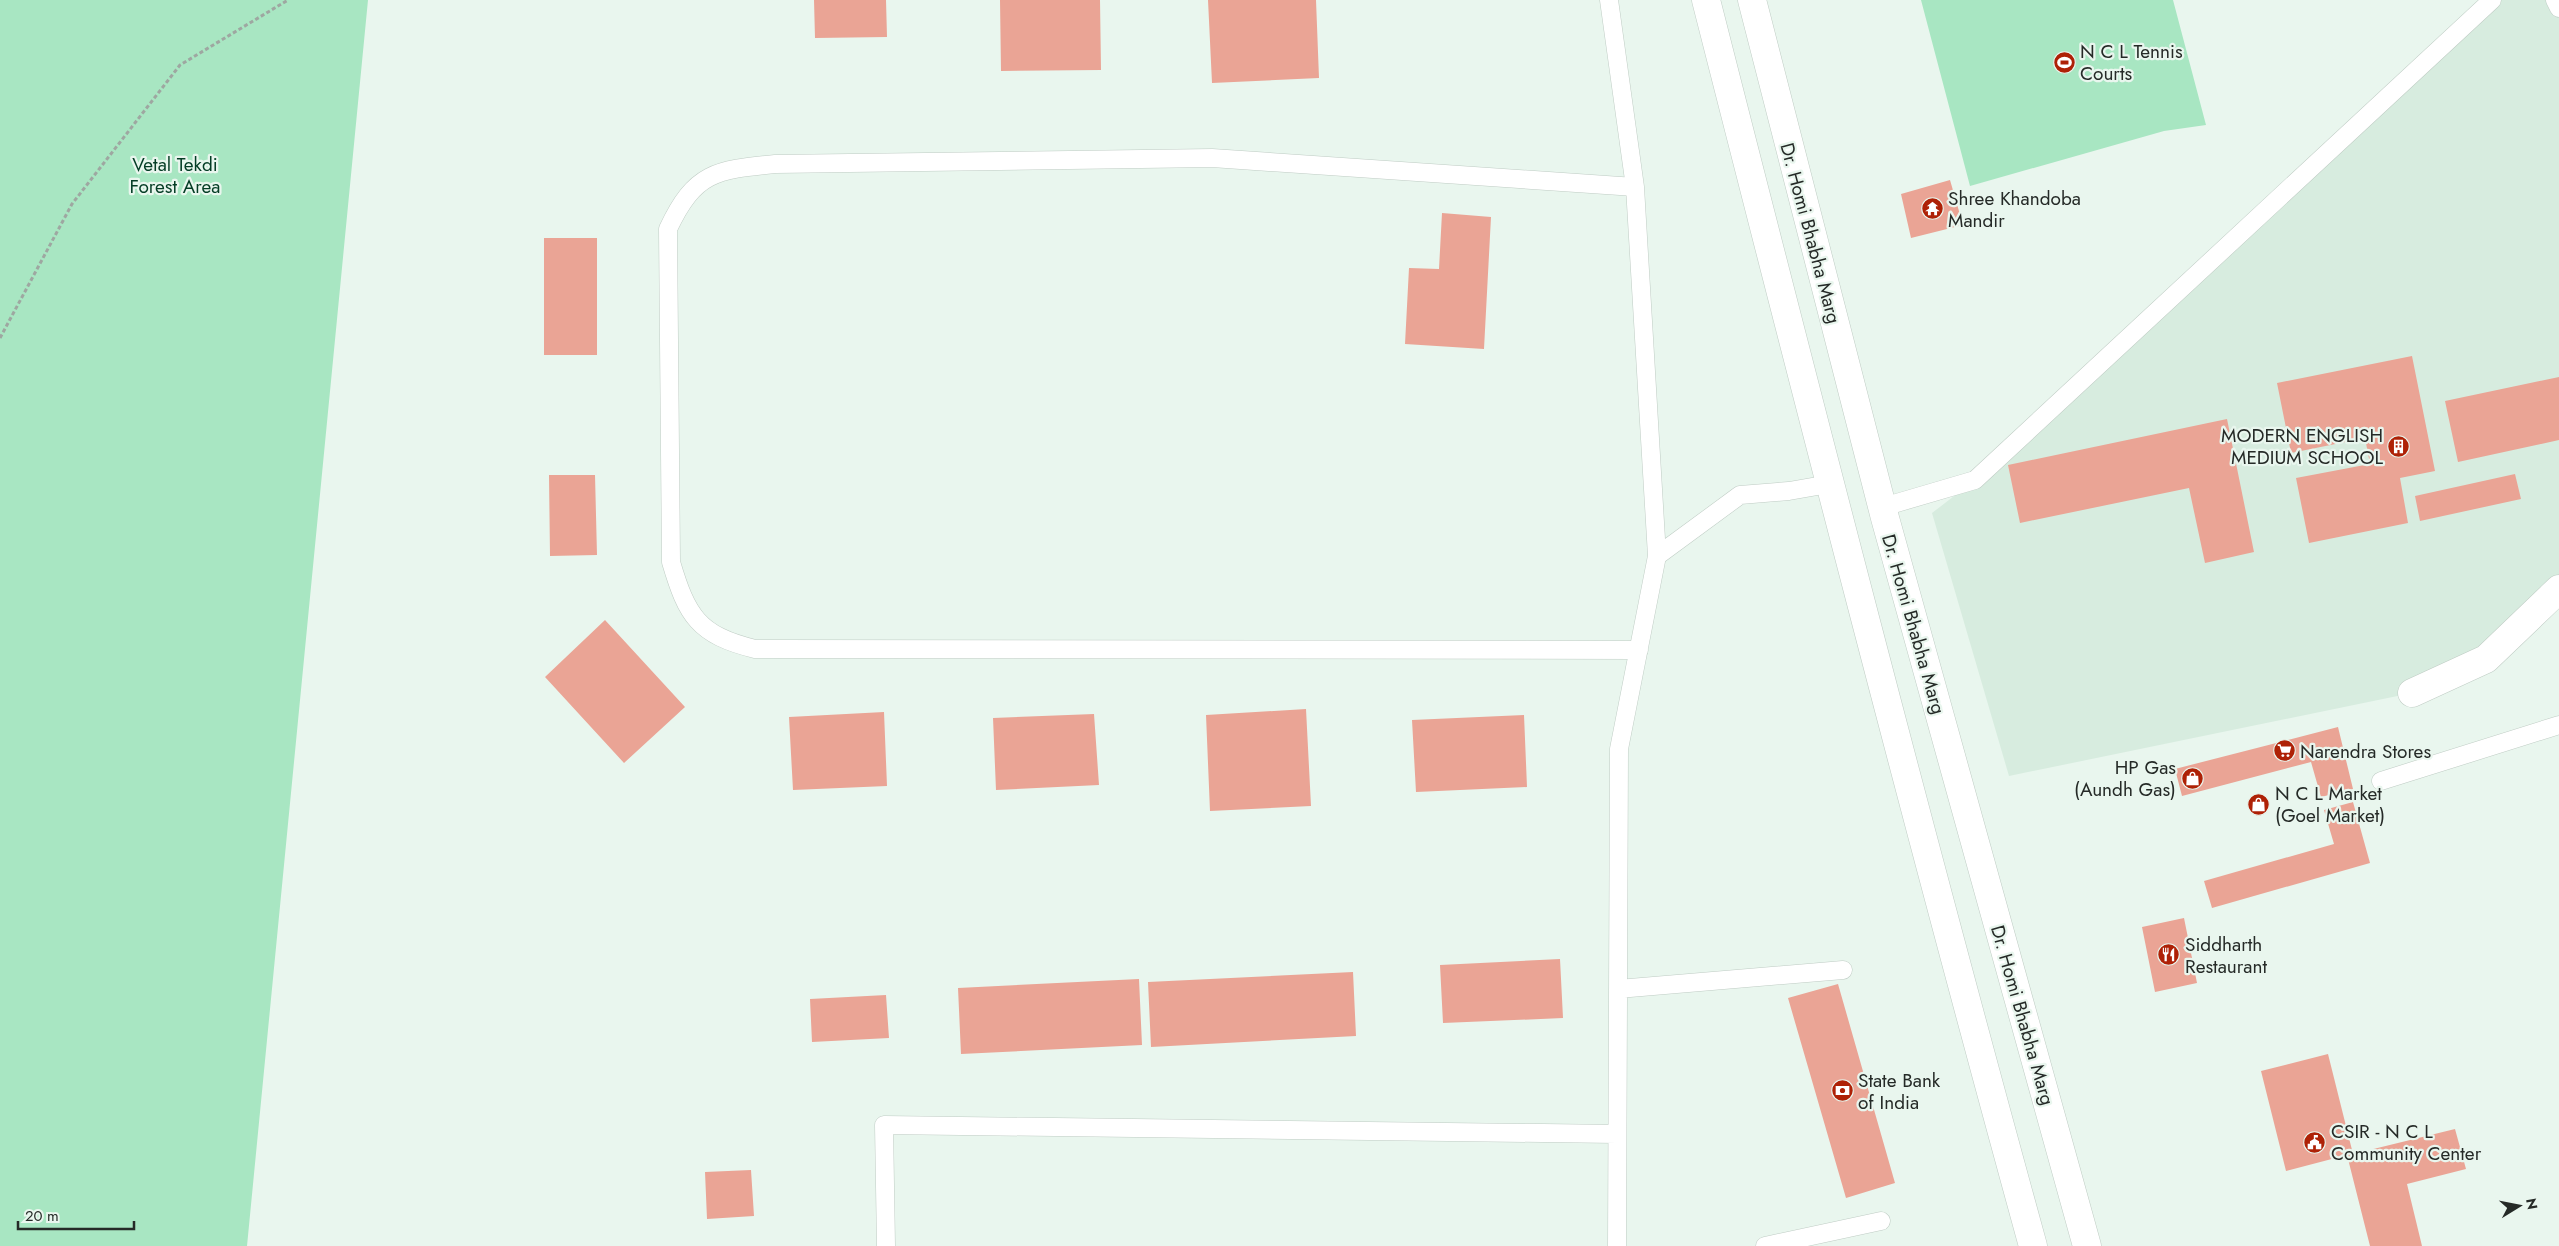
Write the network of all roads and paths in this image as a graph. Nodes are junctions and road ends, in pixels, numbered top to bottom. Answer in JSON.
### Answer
{"nodes":[{"id":1,"x":288,"y":0,"type":"edge"},
{"id":2,"x":1609,"y":0,"type":"edge"},
{"id":3,"x":1706,"y":0,"type":"edge"},
{"id":4,"x":1752,"y":0,"type":"edge"},
{"id":5,"x":2492,"y":0,"type":"edge"},
{"id":6,"x":2555,"y":0,"type":"edge"},
{"id":7,"x":2559,"y":8,"type":"edge"},
{"id":8,"x":1635,"y":187,"type":"junction"},
{"id":9,"x":0,"y":338,"type":"edge"},
{"id":10,"x":1829,"y":484,"type":"junction"},
{"id":11,"x":1883,"y":507,"type":"junction"},
{"id":12,"x":1658,"y":556,"type":"junction"},
{"id":13,"x":2559,"y":589,"type":"edge"},
{"id":14,"x":1639,"y":650,"type":"junction"},
{"id":15,"x":2412,"y":693,"type":"dead end"},
{"id":16,"x":2559,"y":726,"type":"edge"},
{"id":17,"x":2381,"y":781,"type":"dead end"},
{"id":18,"x":1844,"y":970,"type":"dead end"},
{"id":19,"x":1618,"y":989,"type":"junction"},
{"id":20,"x":1617,"y":1134,"type":"junction"},
{"id":21,"x":1881,"y":1221,"type":"dead end"},
{"id":22,"x":886,"y":1246,"type":"edge"},
{"id":23,"x":1617,"y":1246,"type":"edge"},
{"id":24,"x":1765,"y":1246,"type":"edge"},
{"id":25,"x":2033,"y":1246,"type":"edge"},
{"id":26,"x":2087,"y":1246,"type":"edge"}],
"edges":[{"from":1,"to":9,"type":"path"},
{"from":2,"to":8,"type":"lane"},
{"from":3,"to":10,"type":"main road"},
{"from":4,"to":11,"type":"main road","name":"Dr. Homi Bhabha Marg"},
{"from":5,"to":11,"type":"lane"},
{"from":6,"to":7,"type":"lane"},
{"from":8,"to":12,"type":"lane"},
{"from":8,"to":14,"type":"lane"},
{"from":10,"to":12,"type":"lane"},
{"from":10,"to":25,"type":"main road"},
{"from":11,"to":26,"type":"main road","name":"Dr. Homi Bhabha Marg"},
{"from":12,"to":14,"type":"lane"},
{"from":13,"to":15,"type":"main road"},
{"from":14,"to":19,"type":"lane"},
{"from":16,"to":17,"type":"lane"},
{"from":18,"to":19,"type":"lane"},
{"from":19,"to":20,"type":"lane"},
{"from":20,"to":22,"type":"lane"},
{"from":20,"to":23,"type":"lane"},
{"from":21,"to":24,"type":"lane"}]}
